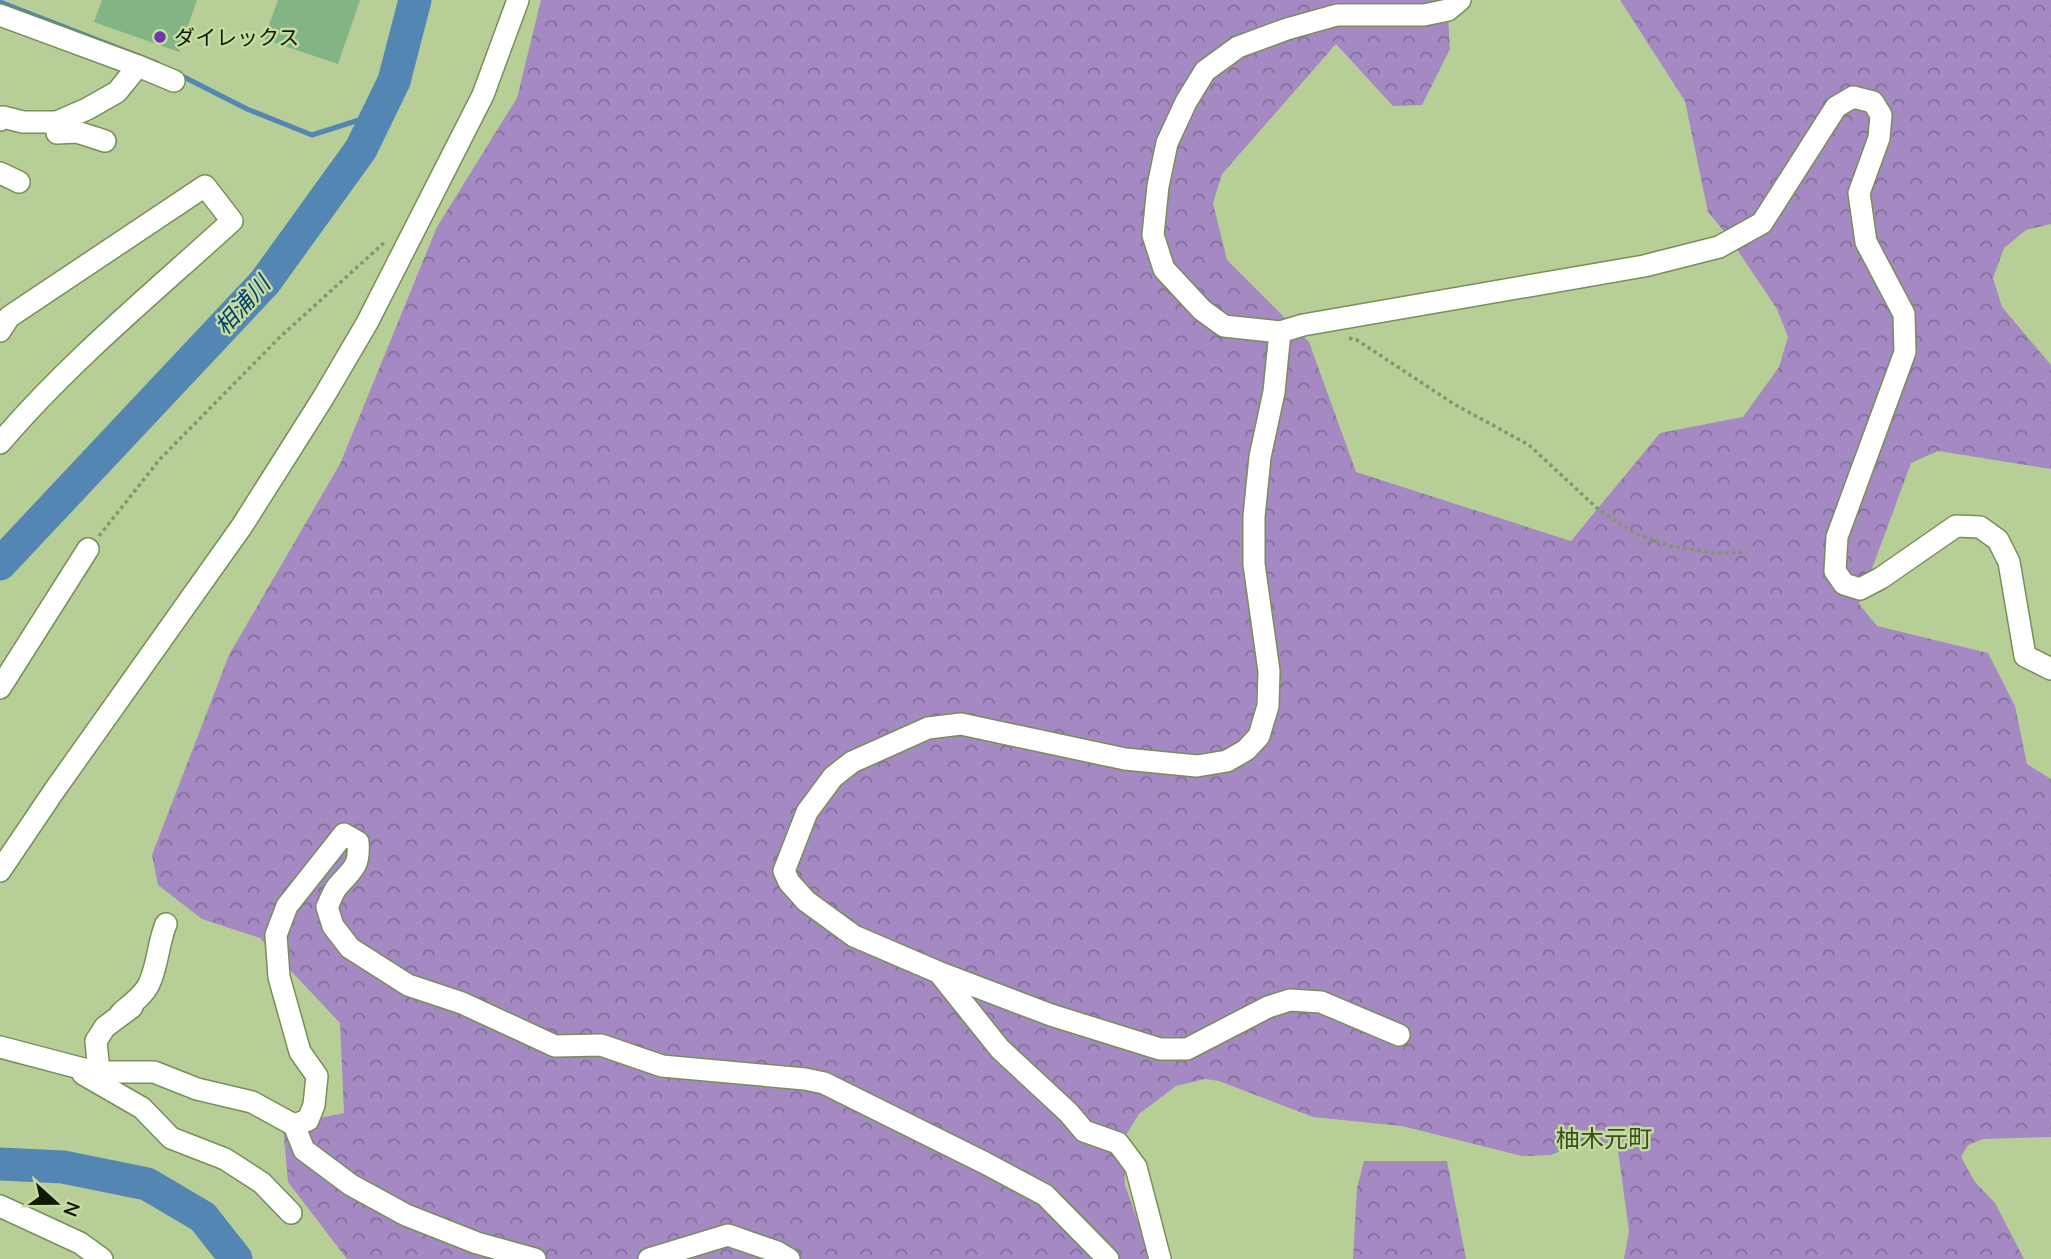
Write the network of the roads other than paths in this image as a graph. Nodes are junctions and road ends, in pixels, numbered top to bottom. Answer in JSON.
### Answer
{"nodes":[{"id":1,"x":518,"y":0,"type":"edge"},
{"id":2,"x":1461,"y":0,"type":"edge"},
{"id":3,"x":0,"y":15,"type":"edge"},
{"id":4,"x":138,"y":65,"type":"junction"},
{"id":5,"x":174,"y":81,"type":"dead end"},
{"id":6,"x":0,"y":120,"type":"edge"},
{"id":7,"x":57,"y":122,"type":"junction"},
{"id":8,"x":105,"y":141,"type":"dead end"},
{"id":9,"x":0,"y":331,"type":"edge"},
{"id":10,"x":1280,"y":332,"type":"junction"},
{"id":11,"x":0,"y":443,"type":"edge"},
{"id":12,"x":88,"y":549,"type":"road end"},
{"id":13,"x":2051,"y":669,"type":"edge"},
{"id":14,"x":0,"y":688,"type":"edge"},
{"id":15,"x":0,"y":872,"type":"edge"},
{"id":16,"x":166,"y":924,"type":"dead end"},
{"id":17,"x":938,"y":972,"type":"junction"},
{"id":18,"x":150,"y":997,"type":"dead end"},
{"id":19,"x":121,"y":1013,"type":"junction"},
{"id":20,"x":1399,"y":1035,"type":"dead end"},
{"id":21,"x":0,"y":1047,"type":"edge"},
{"id":22,"x":73,"y":1067,"type":"junction"},
{"id":23,"x":99,"y":1072,"type":"junction"},
{"id":24,"x":294,"y":1125,"type":"junction"},
{"id":25,"x":0,"y":1206,"type":"edge"},
{"id":26,"x":291,"y":1213,"type":"dead end"},
{"id":27,"x":102,"y":1259,"type":"edge"},
{"id":28,"x":535,"y":1259,"type":"edge"},
{"id":29,"x":649,"y":1259,"type":"edge"},
{"id":30,"x":789,"y":1259,"type":"edge"},
{"id":31,"x":1108,"y":1259,"type":"edge"},
{"id":32,"x":1160,"y":1259,"type":"edge"}],
"edges":[{"from":1,"to":15,"type":"street"},
{"from":2,"to":10,"type":"street"},
{"from":3,"to":4,"type":"street"},
{"from":4,"to":5,"type":"street"},
{"from":4,"to":7,"type":"street"},
{"from":6,"to":7,"type":"street"},
{"from":7,"to":8,"type":"street"},
{"from":9,"to":11,"type":"street"},
{"from":10,"to":13,"type":"street"},
{"from":10,"to":17,"type":"street"},
{"from":12,"to":14,"type":"street"},
{"from":16,"to":19,"type":"street"},
{"from":17,"to":20,"type":"street"},
{"from":17,"to":32,"type":"street"},
{"from":18,"to":19,"type":"street"},
{"from":19,"to":23,"type":"street"},
{"from":21,"to":22,"type":"street"},
{"from":22,"to":23,"type":"street"},
{"from":22,"to":26,"type":"street"},
{"from":23,"to":24,"type":"street"},
{"from":24,"to":28,"type":"street"},
{"from":24,"to":31,"type":"street"},
{"from":25,"to":27,"type":"street"},
{"from":29,"to":30,"type":"street"}]}
